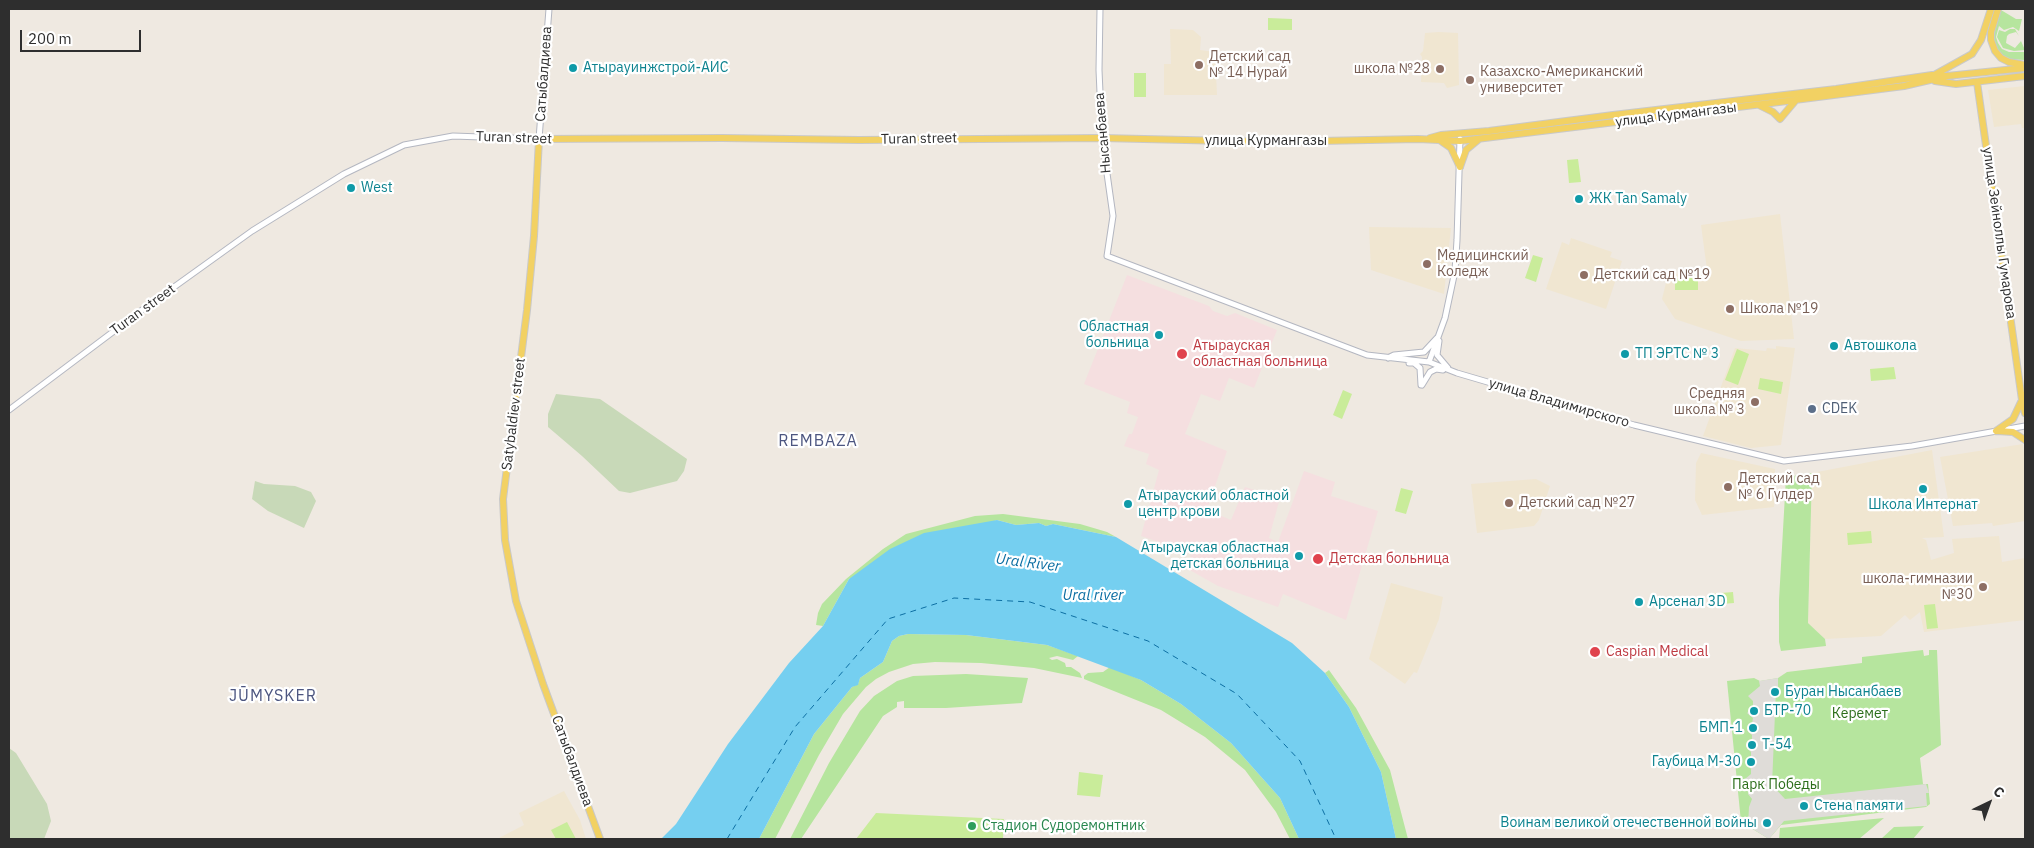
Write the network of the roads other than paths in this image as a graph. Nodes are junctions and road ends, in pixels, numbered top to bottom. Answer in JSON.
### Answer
{"nodes":[{"id":1,"x":549,"y":9,"type":"edge"},
{"id":2,"x":1100,"y":9,"type":"edge"},
{"id":3,"x":1991,"y":9,"type":"edge"},
{"id":4,"x":1998,"y":9,"type":"edge"},
{"id":5,"x":2025,"y":66,"type":"edge"},
{"id":6,"x":2025,"y":76,"type":"edge"},
{"id":7,"x":1932,"y":78,"type":"junction"},
{"id":8,"x":1977,"y":82,"type":"junction"},
{"id":9,"x":1820,"y":94,"type":"junction"},
{"id":10,"x":1797,"y":100,"type":"junction"},
{"id":11,"x":1759,"y":104,"type":"junction"},
{"id":12,"x":1102,"y":138,"type":"junction"},
{"id":13,"x":1430,"y":138,"type":"junction"},
{"id":14,"x":1460,"y":138,"type":"junction"},
{"id":15,"x":1480,"y":138,"type":"junction"},
{"id":16,"x":538,"y":139,"type":"junction"},
{"id":17,"x":1440,"y":141,"type":"junction"},
{"id":18,"x":1460,"y":167,"type":"junction"},
{"id":19,"x":1107,"y":256,"type":"joint"},
{"id":20,"x":1440,"y":335,"type":"junction"},
{"id":21,"x":1387,"y":358,"type":"junction"},
{"id":22,"x":1429,"y":362,"type":"junction"},
{"id":23,"x":1451,"y":370,"type":"junction"},
{"id":24,"x":2024,"y":403,"type":"edge"},
{"id":25,"x":9,"y":410,"type":"edge"},
{"id":26,"x":2025,"y":413,"type":"edge"},
{"id":27,"x":2025,"y":426,"type":"edge"},
{"id":28,"x":1996,"y":431,"type":"junction"},
{"id":29,"x":2025,"y":440,"type":"edge"},
{"id":30,"x":543,"y":684,"type":"joint"},
{"id":31,"x":600,"y":839,"type":"edge"}],
"edges":[{"from":1,"to":16,"type":"street","name":"Сатыбалдиева"},
{"from":2,"to":12,"type":"street","name":"Нысанбаева"},
{"from":3,"to":7,"type":"main road"},
{"from":4,"to":5,"type":"main road"},
{"from":5,"to":7,"type":"main road","name":"улица Курмангазы"},
{"from":6,"to":8,"type":"main road"},
{"from":7,"to":8,"type":"main road"},
{"from":7,"to":9,"type":"main road","name":"улица Курмангазы"},
{"from":8,"to":24,"type":"main road","name":"улица Зейноллы Гумарова"},
{"from":9,"to":10,"type":"main road","name":"улица Курмангазы"},
{"from":9,"to":14,"type":"main road","name":"улица Курмангазы"},
{"from":10,"to":11,"type":"main road","name":"улица Курмангазы"},
{"from":10,"to":11,"type":"main road"},
{"from":11,"to":15,"type":"main road","name":"улица Курмангазы"},
{"from":12,"to":13,"type":"main road","name":"улица Курмангазы"},
{"from":12,"to":16,"type":"main road","name":"Turan street"},
{"from":12,"to":19,"type":"street","name":"Нысанбаева"},
{"from":13,"to":14,"type":"main road","name":"улица Курмангазы"},
{"from":13,"to":17,"type":"main road","name":"улица Курмангазы"},
{"from":14,"to":15,"type":"main road","name":"улица Курмангазы"},
{"from":14,"to":17,"type":"main road","name":"улица Курмангазы"},
{"from":14,"to":18,"type":"street"},
{"from":15,"to":18,"type":"main road"},
{"from":16,"to":25,"type":"street","name":"Turan street"},
{"from":16,"to":30,"type":"main road","name":"Satybaldiev street"},
{"from":17,"to":18,"type":"main road"},
{"from":18,"to":20,"type":"street"},
{"from":19,"to":21,"type":"street","name":"улица Владимирского"},
{"from":20,"to":21,"type":"street"},
{"from":20,"to":22,"type":"street"},
{"from":20,"to":23,"type":"street"},
{"from":21,"to":22,"type":"street","name":"улица Владимирского"},
{"from":21,"to":23,"type":"street"},
{"from":22,"to":23,"type":"street","name":"улица Владимирского"},
{"from":23,"to":28,"type":"street","name":"улица Владимирского"},
{"from":24,"to":26,"type":"main road","name":"улица Зейноллы Гумарова"},
{"from":24,"to":28,"type":"main road"},
{"from":27,"to":28,"type":"street","name":"улица Владимирского"},
{"from":28,"to":29,"type":"main road"},
{"from":30,"to":31,"type":"main road","name":"Сатыбалдиева"}]}
